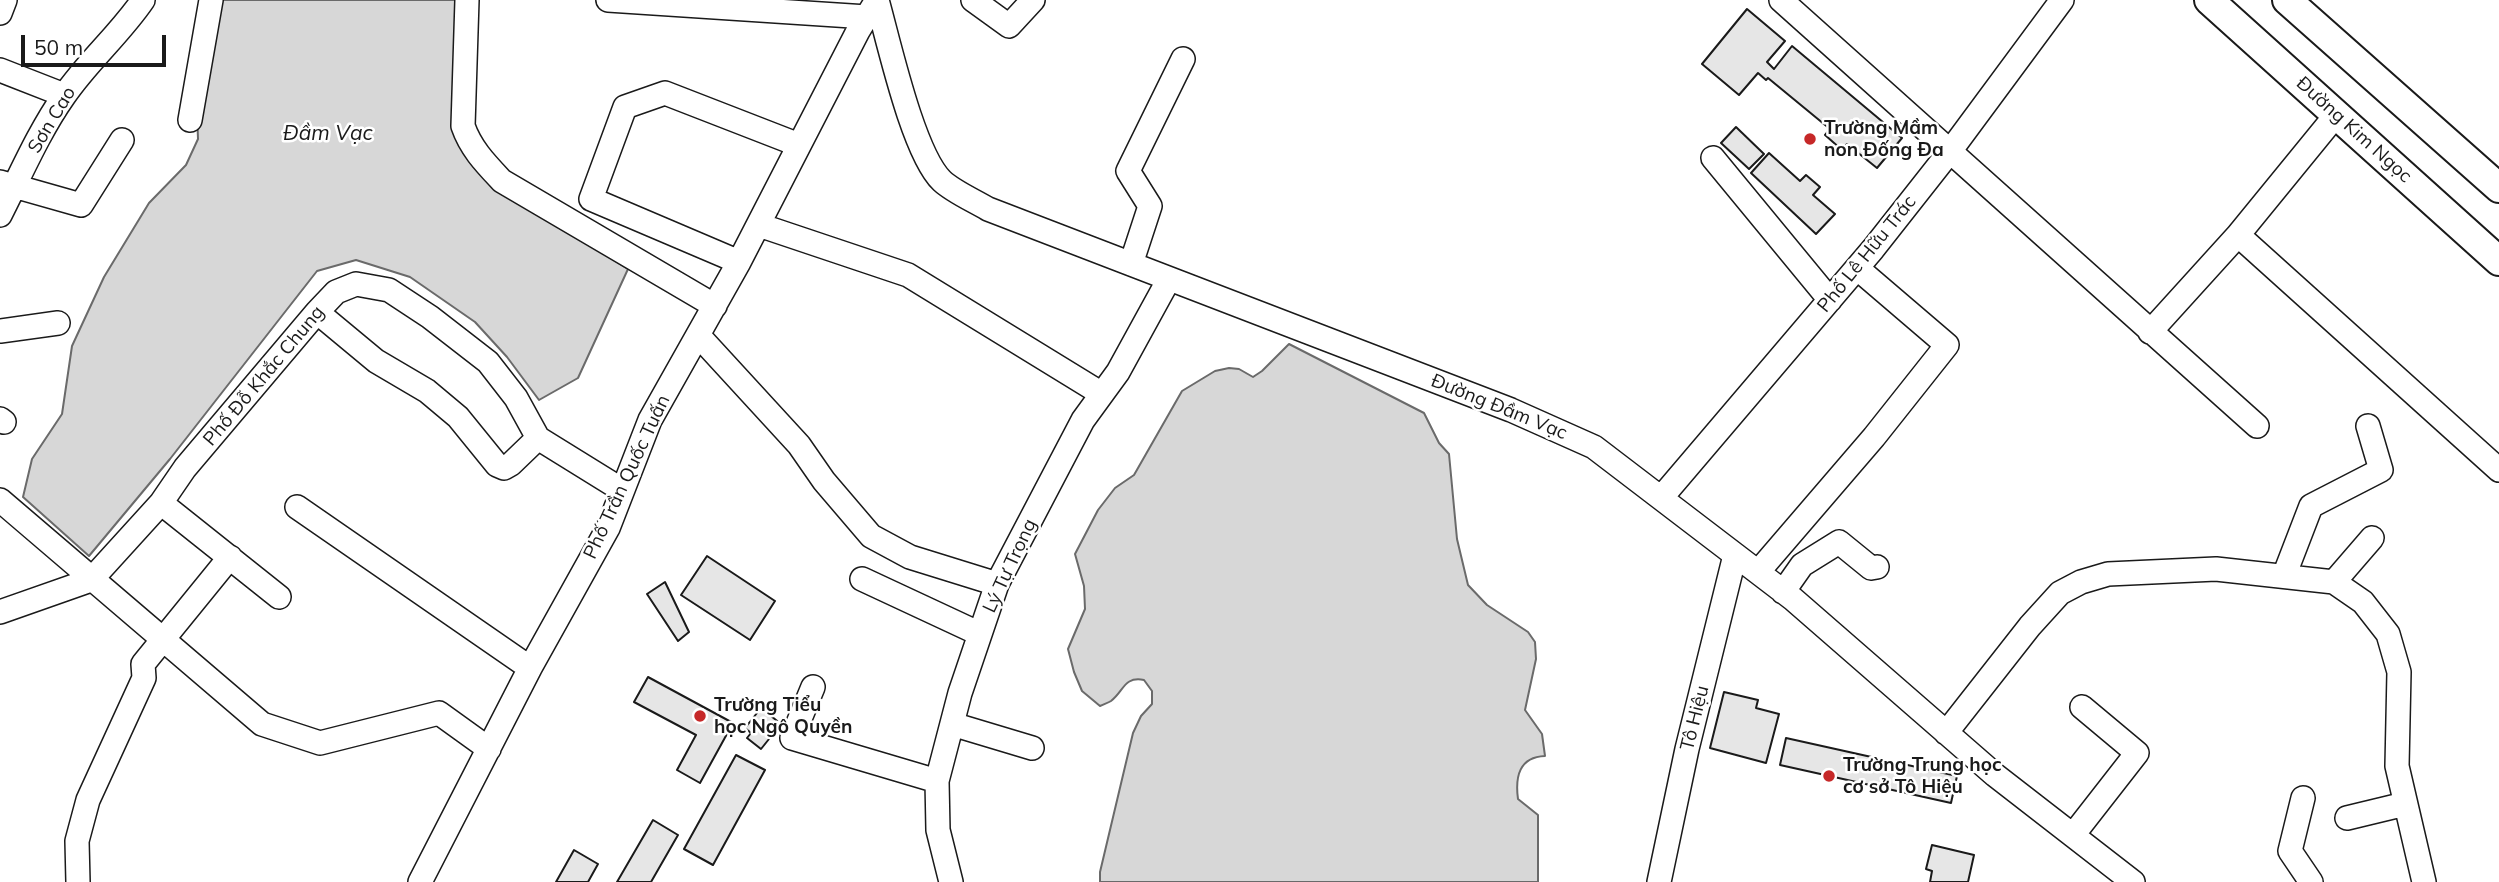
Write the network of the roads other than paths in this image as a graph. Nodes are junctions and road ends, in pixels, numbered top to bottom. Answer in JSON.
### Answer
{"nodes":[{"id":1,"x":5,"y":0,"type":"edge"},
{"id":2,"x":143,"y":0,"type":"edge"},
{"id":3,"x":211,"y":0,"type":"edge"},
{"id":4,"x":467,"y":0,"type":"edge"},
{"id":5,"x":608,"y":0,"type":"edge"},
{"id":6,"x":973,"y":0,"type":"edge"},
{"id":7,"x":1033,"y":0,"type":"edge"},
{"id":8,"x":1781,"y":0,"type":"edge"},
{"id":9,"x":2062,"y":0,"type":"edge"},
{"id":10,"x":2209,"y":0,"type":"edge"},
{"id":11,"x":2287,"y":0,"type":"edge"},
{"id":12,"x":655,"y":1,"type":"edge"},
{"id":13,"x":874,"y":6,"type":"edge"},
{"id":14,"x":0,"y":13,"type":"edge"},
{"id":15,"x":1182,"y":59,"type":"dead end"},
{"id":16,"x":0,"y":70,"type":"edge"},
{"id":17,"x":64,"y":96,"type":"junction"},
{"id":18,"x":2336,"y":115,"type":"junction"},
{"id":19,"x":190,"y":120,"type":"dead end"},
{"id":20,"x":122,"y":140,"type":"dead end"},
{"id":21,"x":799,"y":145,"type":"junction"},
{"id":22,"x":1951,"y":150,"type":"junction"},
{"id":23,"x":1713,"y":158,"type":"dead end"},
{"id":24,"x":7,"y":184,"type":"edge"},
{"id":25,"x":2499,"y":188,"type":"edge"},
{"id":26,"x":0,"y":215,"type":"edge"},
{"id":27,"x":759,"y":225,"type":"junction"},
{"id":28,"x":2238,"y":235,"type":"junction"},
{"id":29,"x":2499,"y":261,"type":"edge"},
{"id":30,"x":739,"y":262,"type":"junction"},
{"id":31,"x":1131,"y":264,"type":"junction"},
{"id":32,"x":1857,"y":268,"type":"junction"},
{"id":33,"x":1169,"y":279,"type":"junction"},
{"id":34,"x":1830,"y":300,"type":"junction"},
{"id":35,"x":715,"y":306,"type":"junction"},
{"id":36,"x":317,"y":312,"type":"junction"},
{"id":37,"x":58,"y":323,"type":"dead end"},
{"id":38,"x":0,"y":331,"type":"edge"},
{"id":39,"x":2150,"y":331,"type":"junction"},
{"id":40,"x":698,"y":335,"type":"junction"},
{"id":41,"x":1102,"y":394,"type":"junction"},
{"id":42,"x":2257,"y":426,"type":"dead end"},
{"id":43,"x":2368,"y":426,"type":"dead end"},
{"id":44,"x":538,"y":438,"type":"junction"},
{"id":45,"x":2495,"y":459,"type":"edge"},
{"id":46,"x":622,"y":490,"type":"junction"},
{"id":47,"x":1661,"y":498,"type":"junction"},
{"id":48,"x":0,"y":500,"type":"edge"},
{"id":49,"x":161,"y":503,"type":"junction"},
{"id":50,"x":297,"y":507,"type":"dead end"},
{"id":51,"x":2372,"y":538,"type":"dead end"},
{"id":52,"x":1735,"y":555,"type":"junction"},
{"id":53,"x":230,"y":557,"type":"junction"},
{"id":54,"x":1877,"y":567,"type":"dead end"},
{"id":55,"x":1758,"y":572,"type":"junction"},
{"id":56,"x":2284,"y":576,"type":"junction"},
{"id":57,"x":862,"y":579,"type":"dead end"},
{"id":58,"x":91,"y":580,"type":"junction"},
{"id":59,"x":2334,"y":582,"type":"junction"},
{"id":60,"x":997,"y":584,"type":"junction"},
{"id":61,"x":1783,"y":592,"type":"junction"},
{"id":62,"x":279,"y":597,"type":"dead end"},
{"id":63,"x":0,"y":612,"type":"edge"},
{"id":64,"x":980,"y":634,"type":"junction"},
{"id":65,"x":163,"y":640,"type":"junction"},
{"id":66,"x":530,"y":668,"type":"junction"},
{"id":67,"x":813,"y":687,"type":"dead end"},
{"id":68,"x":2082,"y":707,"type":"dead end"},
{"id":69,"x":952,"y":724,"type":"junction"},
{"id":70,"x":1946,"y":733,"type":"junction"},
{"id":71,"x":1032,"y":748,"type":"dead end"},
{"id":72,"x":489,"y":749,"type":"junction"},
{"id":73,"x":937,"y":781,"type":"junction"},
{"id":74,"x":2303,"y":798,"type":"dead end"},
{"id":75,"x":2404,"y":804,"type":"junction"},
{"id":76,"x":2347,"y":818,"type":"dead end"},
{"id":77,"x":2073,"y":835,"type":"junction"},
{"id":78,"x":78,"y":882,"type":"edge"},
{"id":79,"x":420,"y":882,"type":"edge"},
{"id":80,"x":950,"y":882,"type":"edge"},
{"id":81,"x":1659,"y":882,"type":"edge"},
{"id":82,"x":2133,"y":882,"type":"edge"},
{"id":83,"x":2311,"y":882,"type":"edge"},
{"id":84,"x":2424,"y":882,"type":"edge"}],
"edges":[{"from":1,"to":14,"type":"street"},
{"from":2,"to":17,"type":"street","name":"Sơn Cao"},
{"from":3,"to":19,"type":"street"},
{"from":4,"to":35,"type":"street"},
{"from":5,"to":12,"type":"street"},
{"from":6,"to":7,"type":"street"},
{"from":8,"to":22,"type":"street"},
{"from":9,"to":22,"type":"street","name":"Phố Lê Hữu Trác"},
{"from":10,"to":18,"type":"main road","name":"Đường Kim Ngọc"},
{"from":11,"to":25,"type":"main road"},
{"from":12,"to":13,"type":"street"},
{"from":13,"to":21,"type":"street","name":"Phố Trần Quốc Tuấn"},
{"from":13,"to":31,"type":"street","name":"Đường Đầm Vạc"},
{"from":15,"to":31,"type":"street"},
{"from":16,"to":17,"type":"street"},
{"from":17,"to":24,"type":"street","name":"Sơn Cao"},
{"from":18,"to":28,"type":"street"},
{"from":18,"to":29,"type":"main road","name":"Đường Kim Ngọc"},
{"from":20,"to":24,"type":"street"},
{"from":21,"to":27,"type":"street","name":"Phố Trần Quốc Tuấn"},
{"from":21,"to":30,"type":"street"},
{"from":22,"to":32,"type":"street","name":"Phố Lê Hữu Trác"},
{"from":22,"to":39,"type":"street"},
{"from":23,"to":34,"type":"street"},
{"from":24,"to":26,"type":"street","name":"Sơn Cao"},
{"from":27,"to":30,"type":"street","name":"Phố Trần Quốc Tuấn"},
{"from":27,"to":41,"type":"street"},
{"from":28,"to":39,"type":"street"},
{"from":28,"to":45,"type":"street"},
{"from":30,"to":35,"type":"street","name":"Phố Trần Quốc Tuấn"},
{"from":31,"to":33,"type":"street","name":"Đường Đầm Vạc"},
{"from":32,"to":34,"type":"street","name":"Phố Lê Hữu Trác"},
{"from":32,"to":55,"type":"street"},
{"from":33,"to":41,"type":"street","name":"Lý Tự Trọng"},
{"from":33,"to":47,"type":"street","name":"Đường Đầm Vạc"},
{"from":34,"to":47,"type":"street","name":"Phố Lê Hữu Trác"},
{"from":35,"to":40,"type":"street","name":"Phố Trần Quốc Tuấn"},
{"from":36,"to":44,"type":"street"},
{"from":36,"to":44,"type":"street","name":"Phố Đỗ Khắc Chung"},
{"from":36,"to":49,"type":"street","name":"Phố Đỗ Khắc Chung"},
{"from":37,"to":38,"type":"street"},
{"from":39,"to":42,"type":"street"},
{"from":40,"to":46,"type":"street","name":"Phố Trần Quốc Tuấn"},
{"from":40,"to":60,"type":"street"},
{"from":41,"to":60,"type":"street","name":"Lý Tự Trọng"},
{"from":43,"to":56,"type":"street"},
{"from":44,"to":46,"type":"street","name":"Phố Đỗ Khắc Chung"},
{"from":46,"to":66,"type":"street","name":"Phố Trần Quốc Tuấn"},
{"from":47,"to":52,"type":"street","name":"Đường Đầm Vạc"},
{"from":48,"to":58,"type":"street"},
{"from":49,"to":53,"type":"street"},
{"from":49,"to":58,"type":"street","name":"Phố Đỗ Khắc Chung"},
{"from":50,"to":66,"type":"street"},
{"from":51,"to":59,"type":"street"},
{"from":52,"to":55,"type":"street","name":"Đường Đầm Vạc"},
{"from":52,"to":81,"type":"street","name":"Tô Hiệu"},
{"from":53,"to":62,"type":"street"},
{"from":53,"to":65,"type":"street"},
{"from":54,"to":61,"type":"street"},
{"from":55,"to":61,"type":"street","name":"Đường Đầm Vạc"},
{"from":56,"to":59,"type":"street"},
{"from":56,"to":70,"type":"street"},
{"from":57,"to":64,"type":"street"},
{"from":58,"to":63,"type":"street"},
{"from":58,"to":65,"type":"street"},
{"from":59,"to":75,"type":"street"},
{"from":60,"to":64,"type":"street","name":"Lý Tự Trọng"},
{"from":61,"to":70,"type":"street","name":"Đường Đầm Vạc"},
{"from":64,"to":69,"type":"street","name":"Lý Tự Trọng"},
{"from":65,"to":72,"type":"street"},
{"from":65,"to":78,"type":"street"},
{"from":66,"to":72,"type":"street","name":"Phố Trần Quốc Tuấn"},
{"from":67,"to":73,"type":"street"},
{"from":68,"to":77,"type":"street"},
{"from":69,"to":71,"type":"street"},
{"from":69,"to":73,"type":"street","name":"Lý Tự Trọng"},
{"from":70,"to":77,"type":"street","name":"Đường Đầm Vạc"},
{"from":72,"to":79,"type":"street","name":"Phố Trần Quốc Tuấn"},
{"from":73,"to":80,"type":"street","name":"Lý Tự Trọng"},
{"from":74,"to":83,"type":"street"},
{"from":75,"to":76,"type":"street"},
{"from":75,"to":84,"type":"street"},
{"from":77,"to":82,"type":"street","name":"Đường Đầm Vạc"}]}
